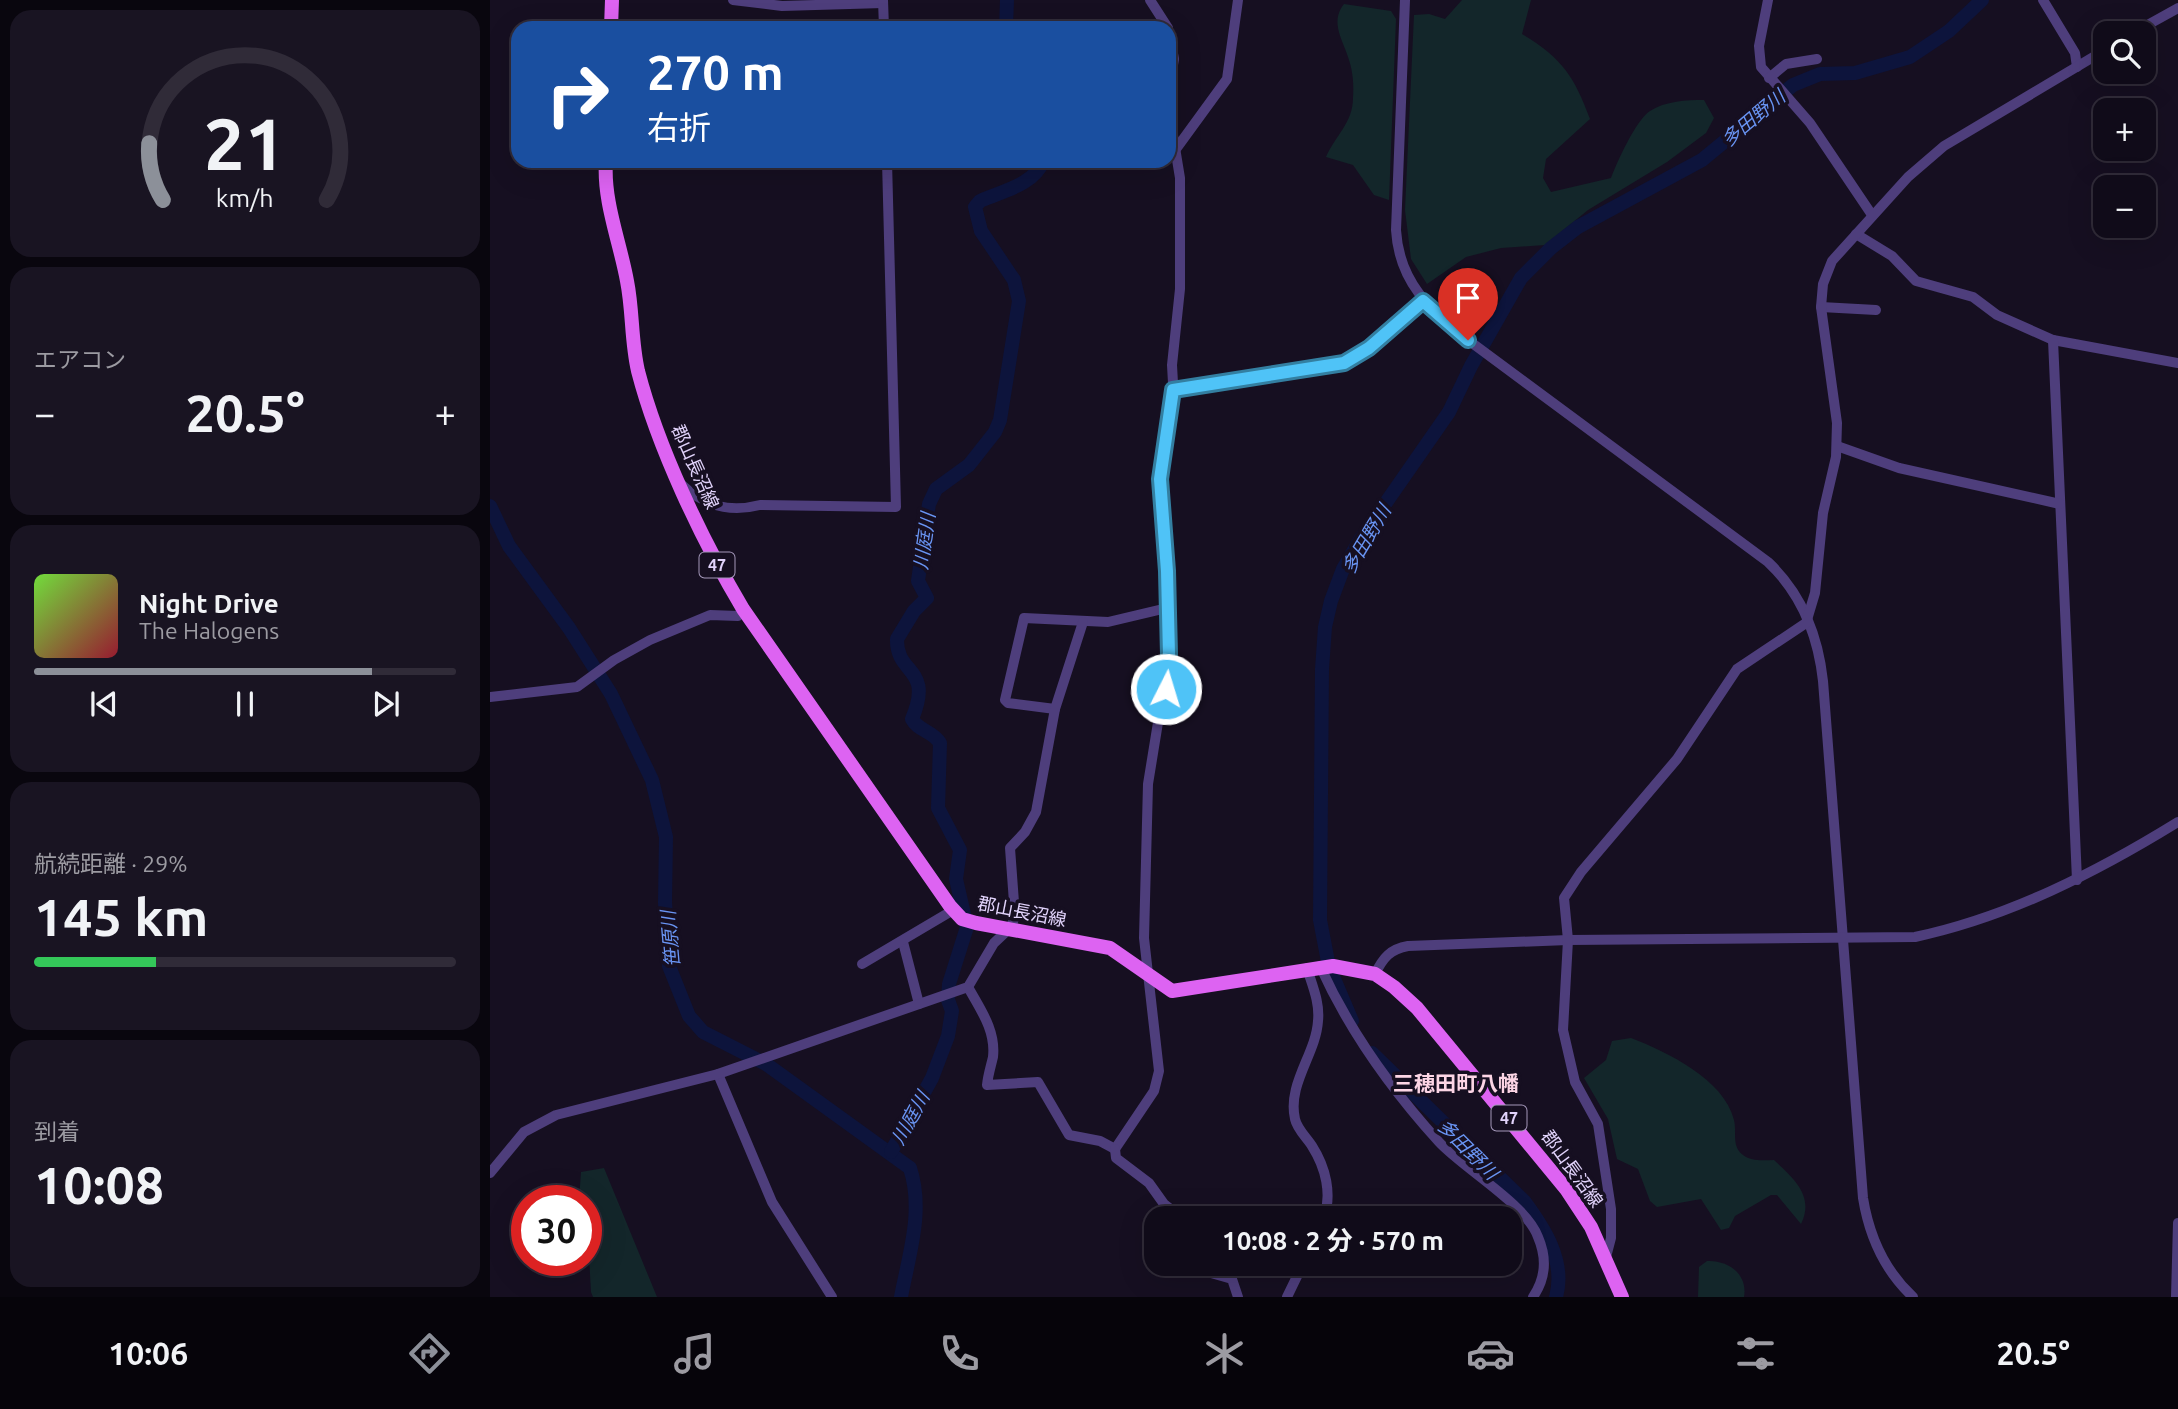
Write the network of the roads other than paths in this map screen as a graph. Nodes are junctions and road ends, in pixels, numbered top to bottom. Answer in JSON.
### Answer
{"nodes":[{"id":1,"x":611,"y":0,"type":"edge"},
{"id":2,"x":733,"y":0,"type":"edge"},
{"id":3,"x":1150,"y":0,"type":"edge"},
{"id":4,"x":1238,"y":0,"type":"edge"},
{"id":5,"x":1405,"y":0,"type":"edge"},
{"id":6,"x":1768,"y":0,"type":"edge"},
{"id":7,"x":2043,"y":0,"type":"edge"},
{"id":8,"x":883,"y":1,"type":"edge"},
{"id":9,"x":766,"y":3,"type":"edge"},
{"id":10,"x":2178,"y":8,"type":"edge"},
{"id":11,"x":611,"y":21,"type":"edge"},
{"id":12,"x":884,"y":21,"type":"edge"},
{"id":13,"x":1163,"y":21,"type":"edge"},
{"id":14,"x":2155,"y":21,"type":"edge"},
{"id":15,"x":2093,"y":57,"type":"edge"},
{"id":16,"x":1817,"y":59,"type":"dead end"},
{"id":17,"x":2077,"y":67,"type":"junction"},
{"id":18,"x":1770,"y":80,"type":"junction"},
{"id":19,"x":1176,"y":149,"type":"joint"},
{"id":20,"x":606,"y":168,"type":"edge"},
{"id":21,"x":887,"y":168,"type":"edge"},
{"id":22,"x":1872,"y":215,"type":"junction"},
{"id":23,"x":1856,"y":234,"type":"junction"},
{"id":24,"x":1423,"y":301,"type":"junction"},
{"id":25,"x":1821,"y":307,"type":"junction"},
{"id":26,"x":1876,"y":310,"type":"dead end"},
{"id":27,"x":2053,"y":340,"type":"junction"},
{"id":28,"x":2178,"y":363,"type":"edge"},
{"id":29,"x":1173,"y":390,"type":"junction"},
{"id":30,"x":1837,"y":446,"type":"junction"},
{"id":31,"x":681,"y":484,"type":"junction"},
{"id":32,"x":2060,"y":504,"type":"junction"},
{"id":33,"x":743,"y":608,"type":"junction"},
{"id":34,"x":1167,"y":608,"type":"junction"},
{"id":35,"x":1808,"y":618,"type":"junction"},
{"id":36,"x":1083,"y":622,"type":"junction"},
{"id":37,"x":490,"y":697,"type":"edge"},
{"id":38,"x":1055,"y":709,"type":"junction"},
{"id":39,"x":2178,"y":822,"type":"edge"},
{"id":40,"x":2077,"y":880,"type":"junction"},
{"id":41,"x":956,"y":910,"type":"junction"},
{"id":42,"x":1007,"y":930,"type":"junction"},
{"id":43,"x":1842,"y":938,"type":"junction"},
{"id":44,"x":1568,"y":940,"type":"junction"},
{"id":45,"x":903,"y":942,"type":"junction"},
{"id":46,"x":862,"y":964,"type":"dead end"},
{"id":47,"x":1313,"y":967,"type":"junction"},
{"id":48,"x":1368,"y":972,"type":"junction"},
{"id":49,"x":1148,"y":976,"type":"junction"},
{"id":50,"x":964,"y":989,"type":"junction"},
{"id":51,"x":919,"y":1004,"type":"junction"},
{"id":52,"x":718,"y":1074,"type":"junction"},
{"id":53,"x":1115,"y":1149,"type":"junction"},
{"id":54,"x":490,"y":1171,"type":"edge"},
{"id":55,"x":1167,"y":1206,"type":"edge"},
{"id":56,"x":1328,"y":1206,"type":"edge"},
{"id":57,"x":2178,"y":1223,"type":"edge"},
{"id":58,"x":1606,"y":1256,"type":"junction"},
{"id":59,"x":1222,"y":1276,"type":"edge"},
{"id":60,"x":1297,"y":1276,"type":"edge"},
{"id":61,"x":832,"y":1297,"type":"edge"},
{"id":62,"x":1238,"y":1297,"type":"edge"},
{"id":63,"x":1287,"y":1297,"type":"edge"},
{"id":64,"x":1533,"y":1297,"type":"edge"},
{"id":65,"x":1622,"y":1297,"type":"edge"},
{"id":66,"x":1913,"y":1297,"type":"edge"},
{"id":67,"x":2176,"y":1297,"type":"edge"}],
"edges":[{"from":1,"to":11,"type":"main road"},
{"from":2,"to":9,"type":"street"},
{"from":3,"to":13,"type":"street"},
{"from":4,"to":19,"type":"street"},
{"from":5,"to":24,"type":"street"},
{"from":6,"to":18,"type":"street"},
{"from":7,"to":17,"type":"street"},
{"from":8,"to":9,"type":"street"},
{"from":8,"to":12,"type":"street"},
{"from":10,"to":14,"type":"street"},
{"from":15,"to":17,"type":"street"},
{"from":16,"to":18,"type":"street"},
{"from":17,"to":22,"type":"street"},
{"from":18,"to":22,"type":"street"},
{"from":19,"to":29,"type":"street"},
{"from":20,"to":31,"type":"main road","name":"郡山長沼線","number":"47"},
{"from":21,"to":31,"type":"street"},
{"from":22,"to":23,"type":"street"},
{"from":23,"to":25,"type":"street"},
{"from":23,"to":27,"type":"street"},
{"from":24,"to":29,"type":"street"},
{"from":24,"to":35,"type":"street"},
{"from":25,"to":26,"type":"street"},
{"from":25,"to":30,"type":"street"},
{"from":27,"to":28,"type":"street"},
{"from":27,"to":32,"type":"street"},
{"from":29,"to":34,"type":"street"},
{"from":30,"to":32,"type":"street"},
{"from":30,"to":35,"type":"street"},
{"from":31,"to":33,"type":"main road","name":"郡山長沼線","number":"47"},
{"from":32,"to":40,"type":"street"},
{"from":33,"to":37,"type":"street"},
{"from":33,"to":41,"type":"main road","name":"郡山長沼線","number":"47"},
{"from":34,"to":36,"type":"street"},
{"from":34,"to":49,"type":"street"},
{"from":35,"to":43,"type":"street"},
{"from":35,"to":44,"type":"street"},
{"from":36,"to":38,"type":"street"},
{"from":36,"to":38,"type":"street"},
{"from":38,"to":42,"type":"street"},
{"from":39,"to":40,"type":"street"},
{"from":40,"to":43,"type":"street"},
{"from":41,"to":42,"type":"main road","name":"郡山長沼線","number":"47"},
{"from":41,"to":45,"type":"street"},
{"from":42,"to":49,"type":"main road","name":"郡山長沼線","number":"47"},
{"from":42,"to":50,"type":"street"},
{"from":43,"to":44,"type":"street"},
{"from":43,"to":66,"type":"street"},
{"from":44,"to":48,"type":"street"},
{"from":44,"to":58,"type":"street"},
{"from":45,"to":46,"type":"street"},
{"from":45,"to":51,"type":"street"},
{"from":47,"to":48,"type":"main road","name":"郡山長沼線","number":"47"},
{"from":47,"to":49,"type":"main road","name":"郡山長沼線","number":"47"},
{"from":47,"to":56,"type":"street"},
{"from":47,"to":64,"type":"street"},
{"from":48,"to":58,"type":"main road","name":"郡山長沼線","number":"47"},
{"from":49,"to":53,"type":"street"},
{"from":50,"to":51,"type":"street"},
{"from":50,"to":53,"type":"street"},
{"from":51,"to":52,"type":"street"},
{"from":52,"to":54,"type":"street"},
{"from":52,"to":61,"type":"street"},
{"from":53,"to":55,"type":"street"},
{"from":57,"to":67,"type":"street"},
{"from":58,"to":65,"type":"main road","name":"郡山長沼線","number":"47"},
{"from":59,"to":62,"type":"street"},
{"from":60,"to":63,"type":"street"}]}
